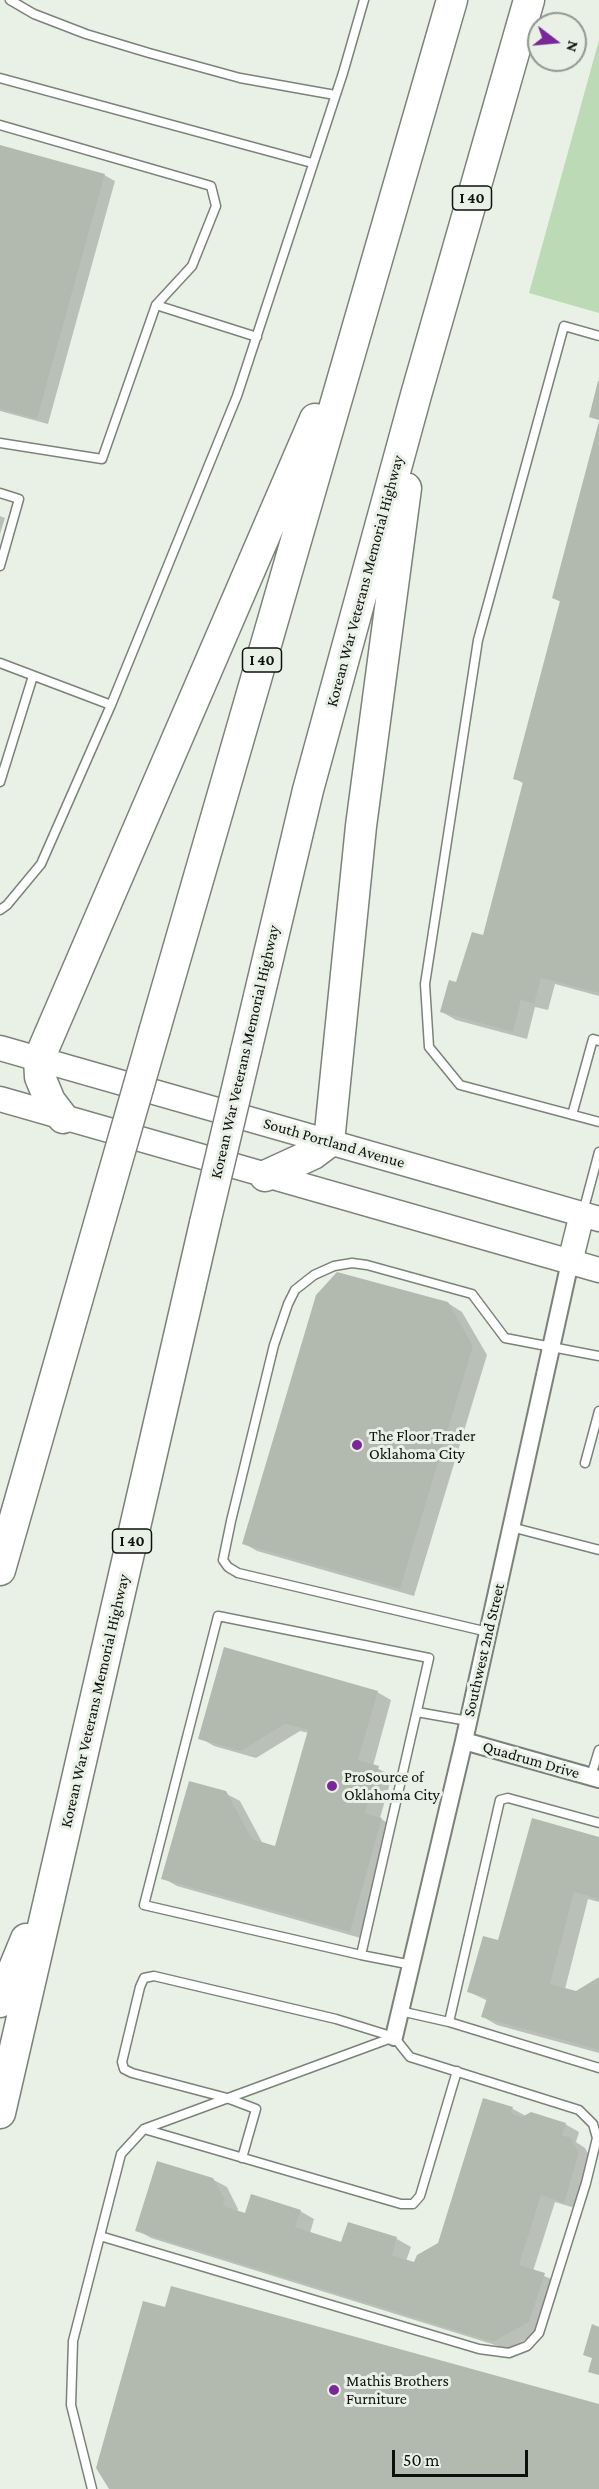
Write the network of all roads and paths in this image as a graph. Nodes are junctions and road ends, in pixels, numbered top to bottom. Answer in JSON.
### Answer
{"nodes":[{"id":1,"x":10,"y":0,"type":"edge"},
{"id":2,"x":364,"y":0,"type":"edge"},
{"id":3,"x":452,"y":0,"type":"edge"},
{"id":4,"x":529,"y":0,"type":"edge"},
{"id":5,"x":0,"y":78,"type":"edge"},
{"id":6,"x":335,"y":95,"type":"junction"},
{"id":7,"x":0,"y":125,"type":"edge"},
{"id":8,"x":312,"y":163,"type":"junction"},
{"id":9,"x":369,"y":291,"type":"junction"},
{"id":10,"x":156,"y":305,"type":"junction"},
{"id":11,"x":599,"y":336,"type":"edge"},
{"id":12,"x":257,"y":337,"type":"junction"},
{"id":13,"x":416,"y":395,"type":"junction"},
{"id":14,"x":0,"y":443,"type":"edge"},
{"id":15,"x":0,"y":493,"type":"edge"},
{"id":16,"x":0,"y":566,"type":"edge"},
{"id":17,"x":0,"y":663,"type":"edge"},
{"id":18,"x":33,"y":676,"type":"junction"},
{"id":19,"x":111,"y":705,"type":"junction"},
{"id":20,"x":0,"y":782,"type":"edge"},
{"id":21,"x":0,"y":910,"type":"edge"},
{"id":22,"x":599,"y":1041,"type":"edge"},
{"id":23,"x":0,"y":1048,"type":"edge"},
{"id":24,"x":39,"y":1059,"type":"junction"},
{"id":25,"x":0,"y":1099,"type":"edge"},
{"id":26,"x":572,"y":1115,"type":"junction"},
{"id":27,"x":63,"y":1118,"type":"junction"},
{"id":28,"x":599,"y":1122,"type":"edge"},
{"id":29,"x":329,"y":1142,"type":"junction"},
{"id":30,"x":599,"y":1152,"type":"edge"},
{"id":31,"x":265,"y":1176,"type":"junction"},
{"id":32,"x":591,"y":1217,"type":"edge"},
{"id":33,"x":570,"y":1262,"type":"junction"},
{"id":34,"x":599,"y":1270,"type":"edge"},
{"id":35,"x":551,"y":1348,"type":"junction"},
{"id":36,"x":599,"y":1356,"type":"edge"},
{"id":37,"x":599,"y":1411,"type":"edge"},
{"id":38,"x":585,"y":1463,"type":"dead end"},
{"id":39,"x":511,"y":1527,"type":"junction"},
{"id":40,"x":599,"y":1550,"type":"edge"},
{"id":41,"x":0,"y":1570,"type":"edge"},
{"id":42,"x":488,"y":1632,"type":"junction"},
{"id":43,"x":417,"y":1712,"type":"junction"},
{"id":44,"x":468,"y":1721,"type":"junction"},
{"id":45,"x":464,"y":1741,"type":"junction"},
{"id":46,"x":599,"y":1750,"type":"edge"},
{"id":47,"x":595,"y":1777,"type":"edge"},
{"id":48,"x":599,"y":1823,"type":"edge"},
{"id":49,"x":59,"y":1859,"type":"junction"},
{"id":50,"x":361,"y":1955,"type":"junction"},
{"id":51,"x":412,"y":1965,"type":"junction"},
{"id":52,"x":0,"y":2002,"type":"edge"},
{"id":53,"x":400,"y":2011,"type":"junction"},
{"id":54,"x":449,"y":2022,"type":"junction"},
{"id":55,"x":394,"y":2037,"type":"junction"},
{"id":56,"x":599,"y":2068,"type":"edge"},
{"id":57,"x":457,"y":2071,"type":"junction"},
{"id":58,"x":227,"y":2098,"type":"junction"},
{"id":59,"x":0,"y":2113,"type":"edge"},
{"id":60,"x":144,"y":2129,"type":"junction"},
{"id":61,"x":598,"y":2134,"type":"edge"},
{"id":62,"x":242,"y":2158,"type":"junction"},
{"id":63,"x":100,"y":2236,"type":"junction"},
{"id":64,"x":92,"y":2489,"type":"edge"}],
"edges":[{"from":1,"to":6,"type":"lane"},
{"from":2,"to":6,"type":"lane"},
{"from":3,"to":9,"type":"highway","number":"I 40"},
{"from":4,"to":13,"type":"highway","name":"Korean War Veterans Memorial Highway","number":"I 40"},
{"from":5,"to":8,"type":"lane"},
{"from":6,"to":8,"type":"lane"},
{"from":7,"to":10,"type":"lane"},
{"from":8,"to":12,"type":"lane"},
{"from":9,"to":24,"type":"highway"},
{"from":9,"to":41,"type":"highway","number":"I 40","bridge":true},
{"from":10,"to":12,"type":"lane"},
{"from":10,"to":14,"type":"lane"},
{"from":11,"to":26,"type":"lane"},
{"from":12,"to":19,"type":"lane"},
{"from":13,"to":29,"type":"highway"},
{"from":13,"to":49,"type":"highway","name":"Korean War Veterans Memorial Highway","number":"I 40","bridge":true},
{"from":15,"to":16,"type":"lane"},
{"from":17,"to":18,"type":"lane"},
{"from":18,"to":19,"type":"lane"},
{"from":18,"to":20,"type":"lane"},
{"from":19,"to":21,"type":"lane"},
{"from":22,"to":26,"type":"lane"},
{"from":23,"to":24,"type":"main road","name":"South Portland Avenue"},
{"from":24,"to":27,"type":"highway"},
{"from":24,"to":29,"type":"main road","name":"South Portland Avenue"},
{"from":25,"to":27,"type":"main road"},
{"from":26,"to":28,"type":"lane"},
{"from":27,"to":31,"type":"main road"},
{"from":29,"to":31,"type":"highway"},
{"from":29,"to":32,"type":"main road","name":"South Portland Avenue"},
{"from":30,"to":32,"type":"lane"},
{"from":31,"to":33,"type":"main road"},
{"from":32,"to":33,"type":"main road"},
{"from":33,"to":34,"type":"main road"},
{"from":33,"to":35,"type":"street","name":"Southwest 2nd Street"},
{"from":35,"to":36,"type":"lane"},
{"from":35,"to":39,"type":"street","name":"Southwest 2nd Street"},
{"from":35,"to":42,"type":"lane"},
{"from":37,"to":38,"type":"lane"},
{"from":39,"to":40,"type":"lane"},
{"from":39,"to":42,"type":"street","name":"Southwest 2nd Street"},
{"from":42,"to":44,"type":"street","name":"Southwest 2nd Street"},
{"from":43,"to":44,"type":"lane"},
{"from":43,"to":50,"type":"lane"},
{"from":43,"to":50,"type":"lane"},
{"from":44,"to":45,"type":"street","name":"Southwest 2nd Street"},
{"from":45,"to":47,"type":"street","name":"Quadrum Drive"},
{"from":45,"to":51,"type":"street","name":"Southwest 2nd Street"},
{"from":46,"to":47,"type":"lane"},
{"from":48,"to":54,"type":"lane"},
{"from":49,"to":52,"type":"highway"},
{"from":49,"to":59,"type":"highway","name":"Korean War Veterans Memorial Highway","number":"I 40"},
{"from":50,"to":51,"type":"lane"},
{"from":51,"to":53,"type":"street","name":"Southwest 2nd Street"},
{"from":53,"to":54,"type":"lane"},
{"from":53,"to":55,"type":"street","name":"Southwest 2nd Street"},
{"from":54,"to":56,"type":"lane"},
{"from":55,"to":57,"type":"lane"},
{"from":55,"to":58,"type":"lane"},
{"from":55,"to":58,"type":"lane"},
{"from":57,"to":61,"type":"lane"},
{"from":57,"to":62,"type":"lane"},
{"from":58,"to":60,"type":"lane"},
{"from":58,"to":62,"type":"lane"},
{"from":60,"to":62,"type":"lane"},
{"from":60,"to":63,"type":"lane"},
{"from":61,"to":63,"type":"lane"},
{"from":63,"to":64,"type":"lane"}]}
